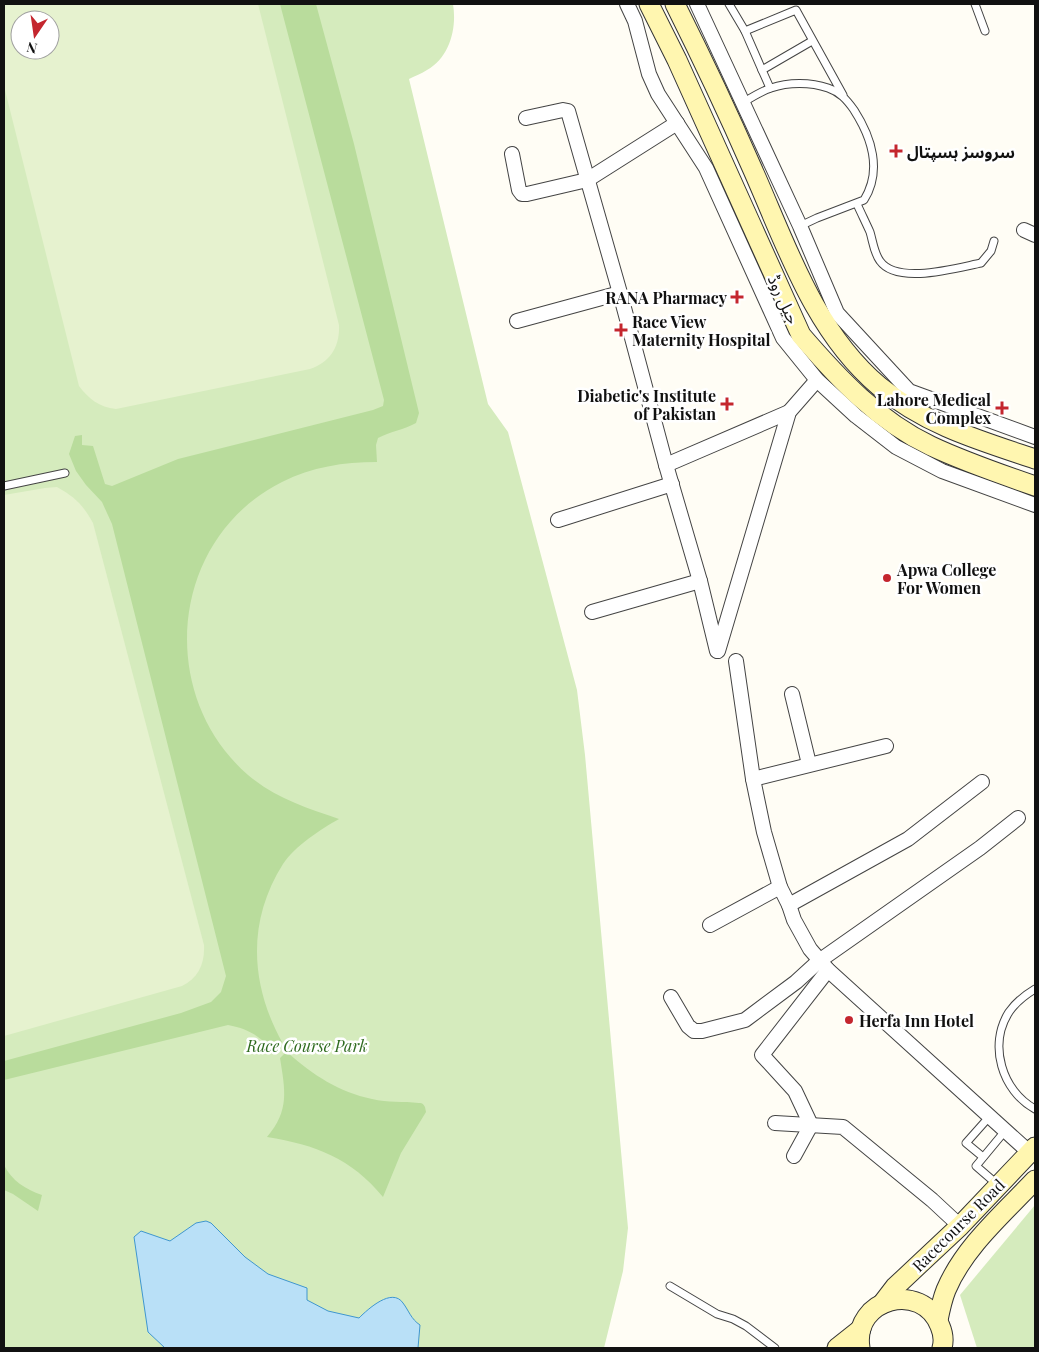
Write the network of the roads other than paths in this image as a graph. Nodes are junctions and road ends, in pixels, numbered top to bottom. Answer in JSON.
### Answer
{"nodes":[{"id":1,"x":627,"y":4,"type":"edge"},
{"id":2,"x":649,"y":4,"type":"edge"},
{"id":3,"x":675,"y":4,"type":"edge"},
{"id":4,"x":697,"y":4,"type":"edge"},
{"id":5,"x":729,"y":4,"type":"edge"},
{"id":6,"x":975,"y":4,"type":"edge"},
{"id":7,"x":745,"y":31,"type":"junction"},
{"id":8,"x":985,"y":31,"type":"dead end"},
{"id":9,"x":812,"y":40,"type":"junction"},
{"id":10,"x":762,"y":70,"type":"junction"},
{"id":11,"x":770,"y":88,"type":"junction"},
{"id":12,"x":845,"y":98,"type":"junction"},
{"id":13,"x":744,"y":102,"type":"junction"},
{"id":14,"x":526,"y":118,"type":"dead end"},
{"id":15,"x":705,"y":124,"type":"junction"},
{"id":16,"x":680,"y":129,"type":"junction"},
{"id":17,"x":512,"y":154,"type":"dead end"},
{"id":18,"x":587,"y":180,"type":"junction"},
{"id":19,"x":857,"y":204,"type":"junction"},
{"id":20,"x":800,"y":226,"type":"junction"},
{"id":21,"x":994,"y":241,"type":"dead end"},
{"id":22,"x":620,"y":293,"type":"junction"},
{"id":23,"x":516,"y":321,"type":"dead end"},
{"id":24,"x":817,"y":380,"type":"junction"},
{"id":25,"x":789,"y":412,"type":"junction"},
{"id":26,"x":1035,"y":437,"type":"edge"},
{"id":27,"x":1035,"y":459,"type":"edge"},
{"id":28,"x":666,"y":465,"type":"junction"},
{"id":29,"x":65,"y":473,"type":"dead end"},
{"id":30,"x":672,"y":484,"type":"junction"},
{"id":31,"x":4,"y":486,"type":"edge"},
{"id":32,"x":1035,"y":486,"type":"edge"},
{"id":33,"x":1035,"y":505,"type":"edge"},
{"id":34,"x":558,"y":520,"type":"dead end"},
{"id":35,"x":700,"y":581,"type":"junction"},
{"id":36,"x":592,"y":612,"type":"dead end"},
{"id":37,"x":736,"y":661,"type":"dead end"},
{"id":38,"x":792,"y":694,"type":"dead end"},
{"id":39,"x":886,"y":746,"type":"dead end"},
{"id":40,"x":809,"y":764,"type":"junction"},
{"id":41,"x":753,"y":778,"type":"junction"},
{"id":42,"x":982,"y":782,"type":"dead end"},
{"id":43,"x":1018,"y":818,"type":"dead end"},
{"id":44,"x":780,"y":887,"type":"junction"},
{"id":45,"x":789,"y":905,"type":"junction"},
{"id":46,"x":710,"y":926,"type":"dead end"},
{"id":47,"x":823,"y":965,"type":"junction"},
{"id":48,"x":1035,"y":989,"type":"edge"},
{"id":49,"x":671,"y":997,"type":"dead end"},
{"id":50,"x":1035,"y":1110,"type":"edge"},
{"id":51,"x":990,"y":1116,"type":"junction"},
{"id":52,"x":775,"y":1123,"type":"dead end"},
{"id":53,"x":811,"y":1125,"type":"junction"},
{"id":54,"x":1006,"y":1130,"type":"junction"},
{"id":55,"x":1033,"y":1150,"type":"edge"},
{"id":56,"x":794,"y":1156,"type":"dead end"},
{"id":57,"x":983,"y":1157,"type":"junction"},
{"id":58,"x":1035,"y":1180,"type":"edge"},
{"id":59,"x":999,"y":1186,"type":"junction"},
{"id":60,"x":960,"y":1226,"type":"junction"},
{"id":61,"x":670,"y":1286,"type":"dead end"},
{"id":62,"x":882,"y":1304,"type":"junction"},
{"id":63,"x":938,"y":1320,"type":"junction"},
{"id":64,"x":861,"y":1329,"type":"junction"},
{"id":65,"x":943,"y":1347,"type":"edge"},
{"id":66,"x":775,"y":1348,"type":"edge"},
{"id":67,"x":837,"y":1348,"type":"edge"},
{"id":68,"x":860,"y":1348,"type":"edge"}],
"edges":[{"from":1,"to":16,"type":"street"},
{"from":2,"to":15,"type":"main road","name":"جیل روڈ"},
{"from":3,"to":27,"type":"main road","name":"جیل روڈ"},
{"from":4,"to":13,"type":"street"},
{"from":5,"to":7,"type":"lane"},
{"from":6,"to":8,"type":"lane"},
{"from":7,"to":9,"type":"lane"},
{"from":7,"to":10,"type":"lane"},
{"from":9,"to":10,"type":"lane"},
{"from":9,"to":12,"type":"lane"},
{"from":10,"to":11,"type":"lane"},
{"from":11,"to":12,"type":"lane"},
{"from":11,"to":13,"type":"lane"},
{"from":12,"to":19,"type":"lane"},
{"from":13,"to":20,"type":"street"},
{"from":14,"to":18,"type":"street"},
{"from":15,"to":16,"type":"street"},
{"from":15,"to":32,"type":"main road","name":"جیل روڈ"},
{"from":16,"to":18,"type":"street"},
{"from":16,"to":24,"type":"street"},
{"from":17,"to":18,"type":"street"},
{"from":18,"to":22,"type":"street"},
{"from":19,"to":20,"type":"lane"},
{"from":19,"to":21,"type":"lane"},
{"from":20,"to":26,"type":"street"},
{"from":22,"to":23,"type":"street"},
{"from":22,"to":28,"type":"street"},
{"from":24,"to":25,"type":"street"},
{"from":24,"to":33,"type":"street"},
{"from":25,"to":28,"type":"street"},
{"from":25,"to":35,"type":"street"},
{"from":28,"to":30,"type":"street"},
{"from":29,"to":31,"type":"lane"},
{"from":30,"to":34,"type":"street"},
{"from":30,"to":35,"type":"street"},
{"from":35,"to":36,"type":"street"},
{"from":37,"to":41,"type":"street"},
{"from":38,"to":40,"type":"street"},
{"from":39,"to":40,"type":"street"},
{"from":40,"to":41,"type":"street"},
{"from":41,"to":44,"type":"street"},
{"from":42,"to":45,"type":"street"},
{"from":43,"to":47,"type":"street"},
{"from":44,"to":45,"type":"street"},
{"from":44,"to":46,"type":"street"},
{"from":45,"to":47,"type":"street"},
{"from":47,"to":49,"type":"street"},
{"from":47,"to":51,"type":"street"},
{"from":47,"to":53,"type":"street"},
{"from":48,"to":50,"type":"lane"},
{"from":51,"to":54,"type":"street"},
{"from":51,"to":57,"type":"lane"},
{"from":52,"to":53,"type":"street"},
{"from":53,"to":56,"type":"street"},
{"from":53,"to":60,"type":"street"},
{"from":54,"to":55,"type":"street"},
{"from":54,"to":57,"type":"lane"},
{"from":55,"to":59,"type":"main road","name":"Racecourse Road"},
{"from":57,"to":59,"type":"lane"},
{"from":58,"to":63,"type":"main road","name":"Racecourse Road"},
{"from":59,"to":60,"type":"main road","name":"Racecourse Road"},
{"from":60,"to":62,"type":"main road","name":"Racecourse Road"},
{"from":61,"to":66,"type":"lane"},
{"from":62,"to":63,"type":"main road"},
{"from":62,"to":64,"type":"main road","name":"Racecourse Road"},
{"from":63,"to":65,"type":"main road"},
{"from":64,"to":67,"type":"main road"},
{"from":64,"to":68,"type":"main road"}]}
